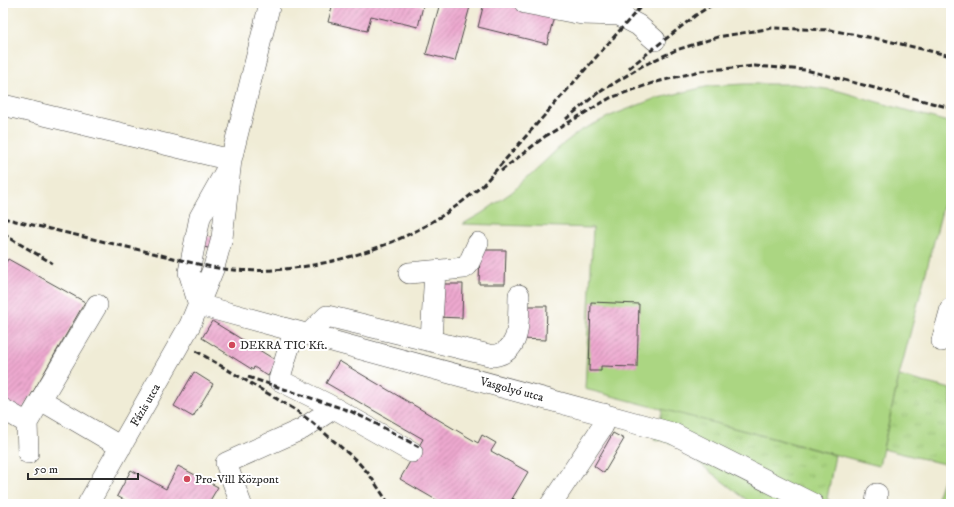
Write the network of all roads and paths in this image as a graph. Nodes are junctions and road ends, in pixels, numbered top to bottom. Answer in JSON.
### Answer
{"nodes":[{"id":1,"x":270,"y":3,"type":"edge"},
{"id":2,"x":525,"y":3,"type":"edge"},
{"id":3,"x":655,"y":40,"type":"dead end"},
{"id":4,"x":3,"y":105,"type":"edge"},
{"id":5,"x":231,"y":160,"type":"junction"},
{"id":6,"x":478,"y":242,"type":"dead end"},
{"id":7,"x":435,"y":271,"type":"junction"},
{"id":8,"x":409,"y":273,"type":"dead end"},
{"id":9,"x":519,"y":295,"type":"dead end"},
{"id":10,"x":199,"y":304,"type":"junction"},
{"id":11,"x":97,"y":305,"type":"dead end"},
{"id":12,"x":951,"y":308,"type":"edge"},
{"id":13,"x":301,"y":333,"type":"junction"},
{"id":14,"x":430,"y":340,"type":"junction"},
{"id":15,"x":942,"y":341,"type":"dead end"},
{"id":16,"x":41,"y":400,"type":"junction"},
{"id":17,"x":334,"y":408,"type":"junction"},
{"id":18,"x":3,"y":409,"type":"edge"},
{"id":19,"x":604,"y":414,"type":"junction"},
{"id":20,"x":27,"y":423,"type":"junction"},
{"id":21,"x":121,"y":446,"type":"junction"},
{"id":22,"x":412,"y":452,"type":"dead end"},
{"id":23,"x":28,"y":453,"type":"dead end"},
{"id":24,"x":88,"y":504,"type":"edge"},
{"id":25,"x":241,"y":504,"type":"edge"},
{"id":26,"x":551,"y":504,"type":"edge"},
{"id":27,"x":813,"y":504,"type":"edge"}],
"edges":[{"from":1,"to":5,"type":"street","name":"Fázis utca"},
{"from":2,"to":3,"type":"street"},
{"from":4,"to":5,"type":"street"},
{"from":5,"to":10,"type":"street","name":"Fázis utca"},
{"from":6,"to":7,"type":"street"},
{"from":7,"to":8,"type":"street"},
{"from":7,"to":14,"type":"street"},
{"from":9,"to":14,"type":"street"},
{"from":10,"to":13,"type":"street","name":"Vasgolyó utca"},
{"from":10,"to":21,"type":"street","name":"Fázis utca"},
{"from":11,"to":16,"type":"street"},
{"from":12,"to":15,"type":"street"},
{"from":13,"to":14,"type":"street"},
{"from":13,"to":17,"type":"street"},
{"from":13,"to":19,"type":"street","name":"Vasgolyó utca"},
{"from":16,"to":20,"type":"street"},
{"from":16,"to":21,"type":"street"},
{"from":17,"to":22,"type":"street"},
{"from":17,"to":25,"type":"street"},
{"from":18,"to":20,"type":"street"},
{"from":19,"to":26,"type":"street"},
{"from":19,"to":27,"type":"street","name":"Vasgolyó utca"},
{"from":20,"to":23,"type":"street"},
{"from":21,"to":24,"type":"street","name":"Fázis utca"}]}
